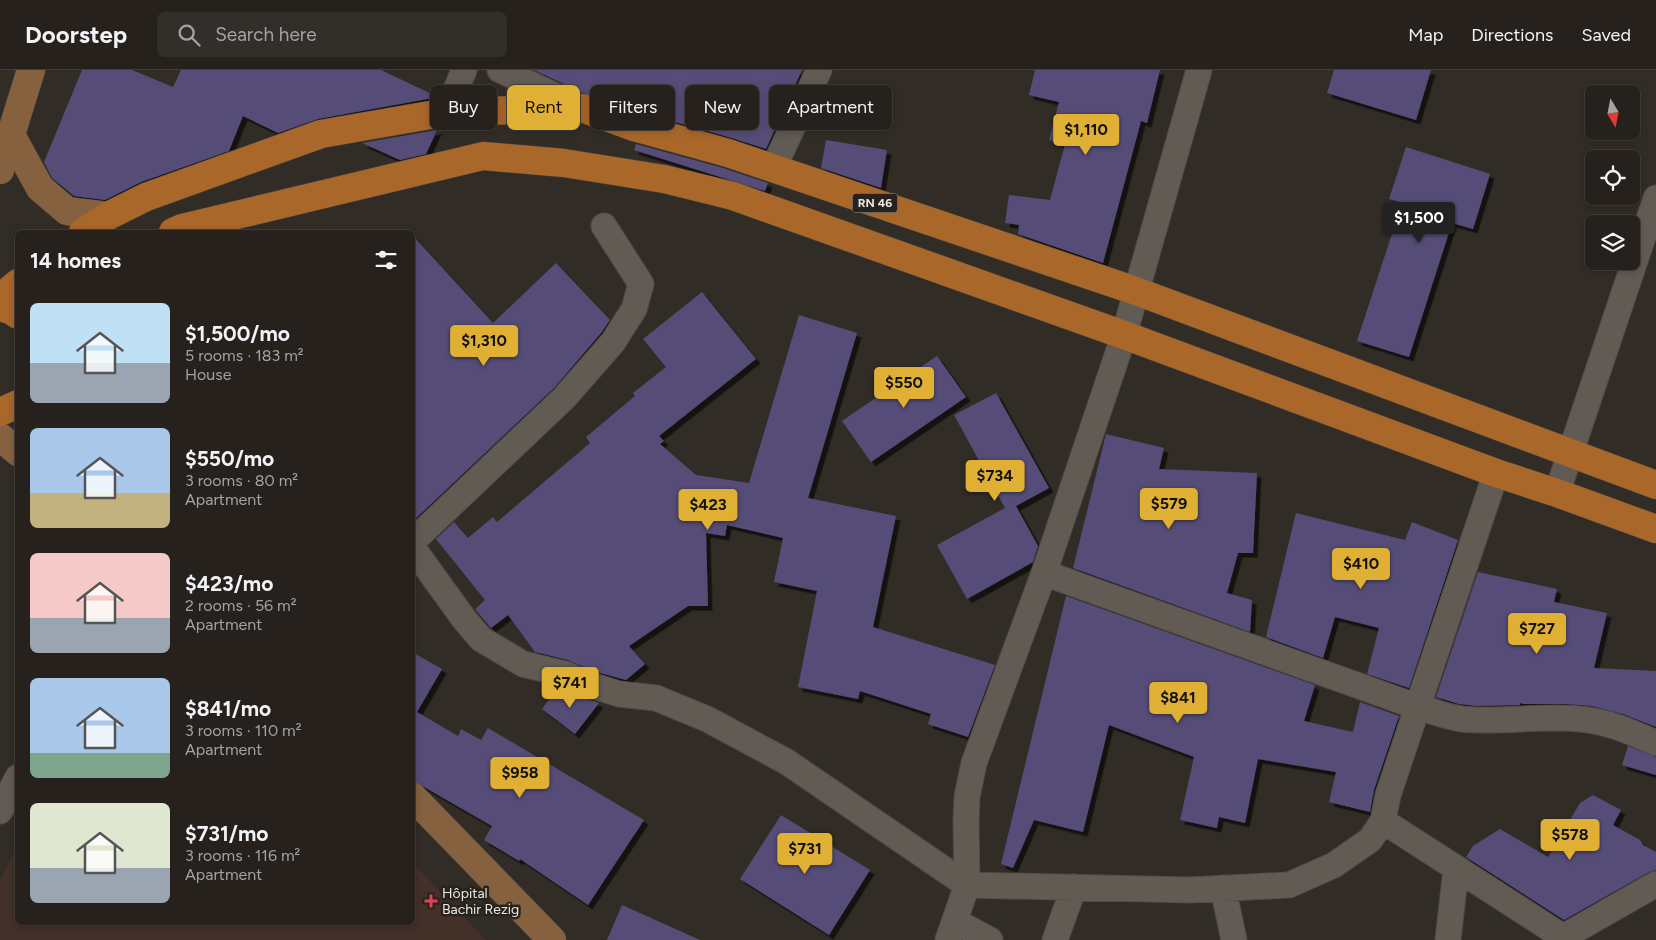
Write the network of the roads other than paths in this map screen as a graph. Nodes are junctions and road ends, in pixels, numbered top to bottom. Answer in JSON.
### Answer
{"nodes":[{"id":1,"x":31,"y":70,"type":"edge"},
{"id":2,"x":464,"y":70,"type":"edge"},
{"id":3,"x":500,"y":70,"type":"edge"},
{"id":4,"x":819,"y":70,"type":"edge"},
{"id":5,"x":1199,"y":70,"type":"edge"},
{"id":6,"x":458,"y":85,"type":"edge"},
{"id":7,"x":582,"y":108,"type":"junction"},
{"id":8,"x":497,"y":111,"type":"edge"},
{"id":9,"x":430,"y":115,"type":"edge"},
{"id":10,"x":11,"y":135,"type":"junction"},
{"id":11,"x":773,"y":169,"type":"junction"},
{"id":12,"x":0,"y":170,"type":"edge"},
{"id":13,"x":1655,"y":205,"type":"edge"},
{"id":14,"x":108,"y":216,"type":"junction"},
{"id":15,"x":604,"y":226,"type":"dead end"},
{"id":16,"x":86,"y":230,"type":"edge"},
{"id":17,"x":187,"y":230,"type":"edge"},
{"id":18,"x":15,"y":286,"type":"edge"},
{"id":19,"x":1136,"y":291,"type":"junction"},
{"id":20,"x":0,"y":298,"type":"edge"},
{"id":21,"x":0,"y":307,"type":"edge"},
{"id":22,"x":15,"y":313,"type":"edge"},
{"id":23,"x":1124,"y":336,"type":"junction"},
{"id":24,"x":15,"y":405,"type":"edge"},
{"id":25,"x":0,"y":412,"type":"edge"},
{"id":26,"x":0,"y":437,"type":"edge"},
{"id":27,"x":15,"y":450,"type":"edge"},
{"id":28,"x":1570,"y":453,"type":"junction"},
{"id":29,"x":1496,"y":473,"type":"junction"},
{"id":30,"x":1656,"y":484,"type":"edge"},
{"id":31,"x":1558,"y":493,"type":"junction"},
{"id":32,"x":1656,"y":529,"type":"edge"},
{"id":33,"x":415,"y":539,"type":"edge"},
{"id":34,"x":415,"y":551,"type":"edge"},
{"id":35,"x":1044,"y":573,"type":"junction"},
{"id":36,"x":1418,"y":707,"type":"junction"},
{"id":37,"x":1656,"y":743,"type":"edge"},
{"id":38,"x":15,"y":783,"type":"edge"},
{"id":39,"x":415,"y":799,"type":"edge"},
{"id":40,"x":0,"y":811,"type":"edge"},
{"id":41,"x":1383,"y":821,"type":"junction"},
{"id":42,"x":1456,"y":869,"type":"junction"},
{"id":43,"x":1656,"y":884,"type":"edge"},
{"id":44,"x":967,"y":885,"type":"junction"},
{"id":45,"x":1074,"y":887,"type":"junction"},
{"id":46,"x":1224,"y":888,"type":"junction"},
{"id":47,"x":952,"y":931,"type":"edge"},
{"id":48,"x":1560,"y":939,"type":"edge"},
{"id":49,"x":552,"y":940,"type":"edge"},
{"id":50,"x":990,"y":940,"type":"edge"},
{"id":51,"x":1055,"y":940,"type":"edge"},
{"id":52,"x":1234,"y":940,"type":"edge"},
{"id":53,"x":1448,"y":940,"type":"edge"}],
"edges":[{"from":1,"to":10,"type":"main road"},
{"from":2,"to":6,"type":"street"},
{"from":3,"to":7,"type":"street"},
{"from":4,"to":11,"type":"street"},
{"from":5,"to":19,"type":"street"},
{"from":7,"to":8,"type":"main road","number":"RN 46"},
{"from":7,"to":11,"type":"main road","number":"RN 46"},
{"from":9,"to":14,"type":"main road","number":"RN 46"},
{"from":10,"to":12,"type":"main road"},
{"from":10,"to":14,"type":"main road"},
{"from":11,"to":19,"type":"main road","number":"RN 46"},
{"from":13,"to":28,"type":"street"},
{"from":14,"to":16,"type":"main road","number":"RN 46"},
{"from":15,"to":33,"type":"street"},
{"from":17,"to":23,"type":"main road"},
{"from":18,"to":20,"type":"main road"},
{"from":19,"to":23,"type":"street"},
{"from":19,"to":28,"type":"main road","number":"RN 46"},
{"from":21,"to":22,"type":"main road"},
{"from":23,"to":29,"type":"main road"},
{"from":23,"to":35,"type":"street"},
{"from":24,"to":25,"type":"main road"},
{"from":26,"to":27,"type":"main road"},
{"from":28,"to":30,"type":"main road","number":"RN 46"},
{"from":28,"to":31,"type":"street"},
{"from":29,"to":31,"type":"main road"},
{"from":29,"to":36,"type":"street"},
{"from":31,"to":32,"type":"main road"},
{"from":34,"to":44,"type":"street"},
{"from":35,"to":36,"type":"street"},
{"from":35,"to":44,"type":"street"},
{"from":36,"to":37,"type":"street"},
{"from":36,"to":41,"type":"street"},
{"from":38,"to":40,"type":"street"},
{"from":39,"to":49,"type":"main road"},
{"from":41,"to":42,"type":"street"},
{"from":41,"to":46,"type":"street"},
{"from":42,"to":48,"type":"street"},
{"from":42,"to":53,"type":"street"},
{"from":43,"to":48,"type":"street"},
{"from":44,"to":45,"type":"street"},
{"from":44,"to":47,"type":"street"},
{"from":45,"to":46,"type":"street"},
{"from":45,"to":51,"type":"street"},
{"from":46,"to":52,"type":"street"},
{"from":47,"to":50,"type":"street"}]}
